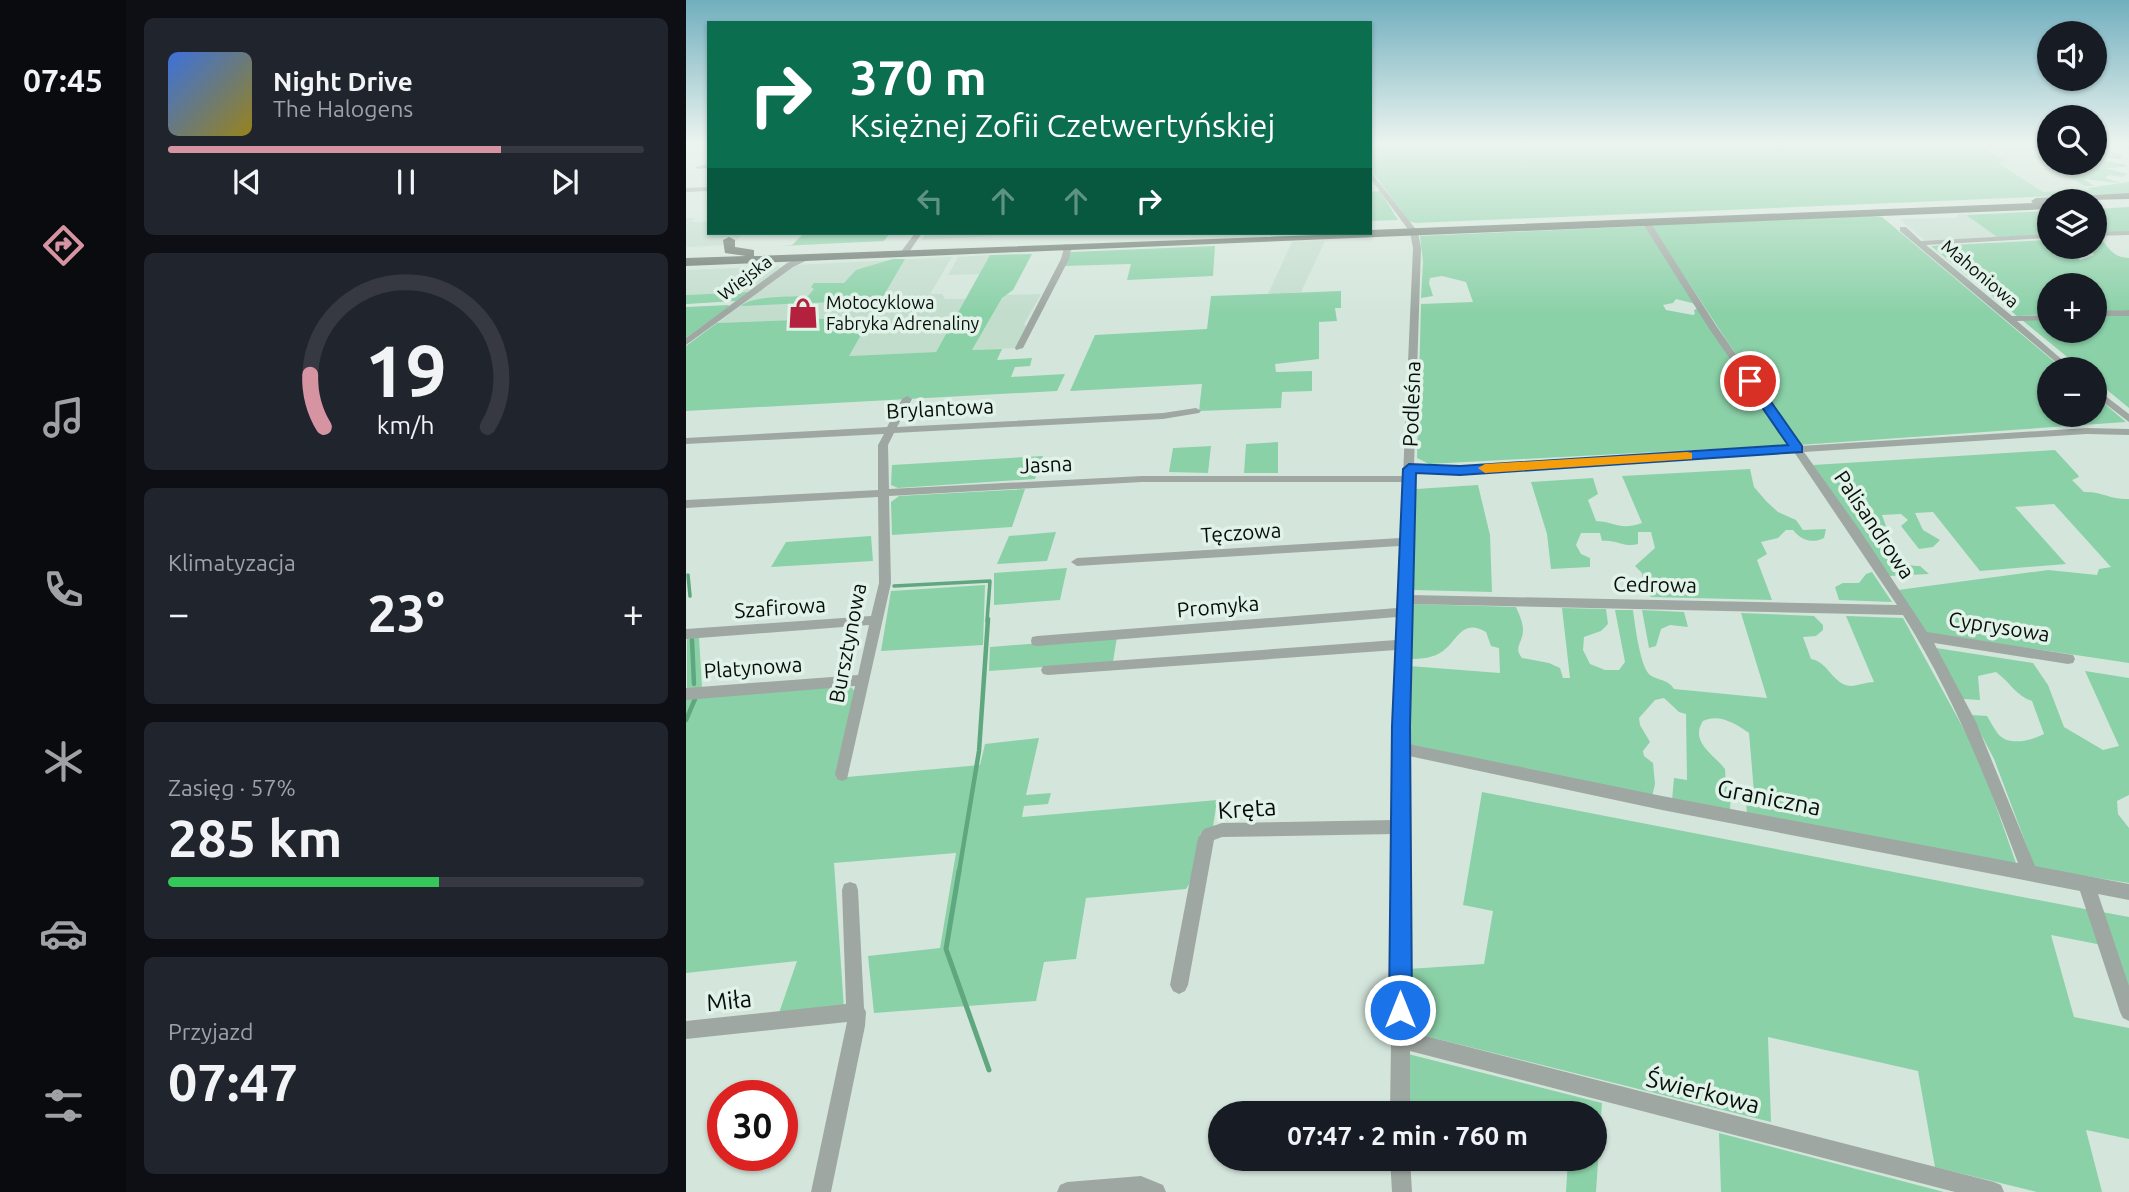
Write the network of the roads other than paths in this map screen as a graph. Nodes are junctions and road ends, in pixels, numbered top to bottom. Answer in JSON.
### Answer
{"nodes":[{"id":1,"x":1391,"y":201,"type":"edge"},
{"id":2,"x":2048,"y":201,"type":"edge"},
{"id":3,"x":2129,"y":203,"type":"edge"},
{"id":4,"x":2107,"y":204,"type":"edge"},
{"id":5,"x":2037,"y":206,"type":"edge"},
{"id":6,"x":1646,"y":222,"type":"junction"},
{"id":7,"x":1372,"y":228,"type":"edge"},
{"id":8,"x":1412,"y":229,"type":"junction"},
{"id":9,"x":1903,"y":229,"type":"dead end"},
{"id":10,"x":1372,"y":231,"type":"edge"},
{"id":11,"x":2129,"y":233,"type":"edge"},
{"id":12,"x":2107,"y":234,"type":"edge"},
{"id":13,"x":917,"y":235,"type":"edge"},
{"id":14,"x":1223,"y":235,"type":"edge"},
{"id":15,"x":1291,"y":235,"type":"edge"},
{"id":16,"x":2037,"y":237,"type":"edge"},
{"id":17,"x":729,"y":240,"type":"dead end"},
{"id":18,"x":1920,"y":243,"type":"junction"},
{"id":19,"x":1068,"y":246,"type":"junction"},
{"id":20,"x":906,"y":250,"type":"junction"},
{"id":21,"x":933,"y":252,"type":"junction"},
{"id":22,"x":686,"y":257,"type":"edge"},
{"id":23,"x":756,"y":257,"type":"junction"},
{"id":24,"x":810,"y":257,"type":"junction"},
{"id":25,"x":686,"y":262,"type":"edge"},
{"id":26,"x":790,"y":265,"type":"junction"},
{"id":27,"x":856,"y":269,"type":"dead end"},
{"id":28,"x":2129,"y":313,"type":"edge"},
{"id":29,"x":2107,"y":314,"type":"edge"},
{"id":30,"x":2037,"y":318,"type":"edge"},
{"id":31,"x":2009,"y":319,"type":"junction"},
{"id":32,"x":687,"y":341,"type":"edge"},
{"id":33,"x":1019,"y":348,"type":"dead end"},
{"id":34,"x":2055,"y":357,"type":"edge"},
{"id":35,"x":907,"y":399,"type":"dead end"},
{"id":36,"x":2107,"y":401,"type":"edge"},
{"id":37,"x":1196,"y":411,"type":"dead end"},
{"id":38,"x":2129,"y":419,"type":"edge"},
{"id":39,"x":888,"y":431,"type":"junction"},
{"id":40,"x":2129,"y":432,"type":"edge"},
{"id":41,"x":686,"y":441,"type":"edge"},
{"id":42,"x":1797,"y":449,"type":"junction"},
{"id":43,"x":1409,"y":474,"type":"junction"},
{"id":44,"x":882,"y":494,"type":"junction"},
{"id":45,"x":686,"y":504,"type":"edge"},
{"id":46,"x":1406,"y":542,"type":"junction"},
{"id":47,"x":1077,"y":562,"type":"dead end"},
{"id":48,"x":1403,"y":605,"type":"junction"},
{"id":49,"x":1906,"y":610,"type":"junction"},
{"id":50,"x":877,"y":620,"type":"junction"},
{"id":51,"x":686,"y":634,"type":"edge"},
{"id":52,"x":1923,"y":636,"type":"junction"},
{"id":53,"x":1037,"y":641,"type":"dead end"},
{"id":54,"x":1402,"y":645,"type":"junction"},
{"id":55,"x":2068,"y":659,"type":"dead end"},
{"id":56,"x":1048,"y":670,"type":"dead end"},
{"id":57,"x":864,"y":680,"type":"junction"},
{"id":58,"x":686,"y":694,"type":"edge"},
{"id":59,"x":1401,"y":748,"type":"junction"},
{"id":60,"x":842,"y":774,"type":"dead end"},
{"id":61,"x":1401,"y":827,"type":"junction"},
{"id":62,"x":2030,"y":873,"type":"junction"},
{"id":63,"x":2086,"y":884,"type":"junction"},
{"id":64,"x":850,"y":890,"type":"dead end"},
{"id":65,"x":2129,"y":892,"type":"edge"},
{"id":66,"x":1180,"y":985,"type":"dead end"},
{"id":67,"x":857,"y":1012,"type":"junction"},
{"id":68,"x":2129,"y":1012,"type":"edge"},
{"id":69,"x":686,"y":1030,"type":"edge"},
{"id":70,"x":1400,"y":1039,"type":"junction"},
{"id":71,"x":1400,"y":1101,"type":"edge"},
{"id":72,"x":1401,"y":1171,"type":"edge"},
{"id":73,"x":821,"y":1192,"type":"edge"},
{"id":74,"x":1067,"y":1192,"type":"edge"},
{"id":75,"x":1156,"y":1192,"type":"edge"},
{"id":76,"x":1402,"y":1192,"type":"edge"},
{"id":77,"x":1994,"y":1192,"type":"edge"}],
"edges":[{"from":1,"to":8,"type":"street"},
{"from":2,"to":8,"type":"main road"},
{"from":3,"to":4,"type":"main road"},
{"from":5,"to":6,"type":"main road"},
{"from":6,"to":8,"type":"main road"},
{"from":6,"to":42,"type":"street","name":"Palisandrowa"},
{"from":7,"to":8,"type":"main road"},
{"from":8,"to":10,"type":"main road"},
{"from":8,"to":43,"type":"street","name":"Podleśna"},
{"from":9,"to":18,"type":"street","name":"Mahoniowa"},
{"from":11,"to":12,"type":"street"},
{"from":13,"to":20,"type":"street"},
{"from":14,"to":20,"type":"main road"},
{"from":15,"to":19,"type":"main road"},
{"from":16,"to":18,"type":"street"},
{"from":17,"to":23,"type":"main road"},
{"from":18,"to":31,"type":"street","name":"Mahoniowa"},
{"from":19,"to":21,"type":"main road"},
{"from":19,"to":33,"type":"street"},
{"from":20,"to":21,"type":"main road"},
{"from":20,"to":23,"type":"main road"},
{"from":20,"to":24,"type":"main road"},
{"from":21,"to":27,"type":"main road"},
{"from":22,"to":23,"type":"main road"},
{"from":23,"to":24,"type":"main road"},
{"from":23,"to":25,"type":"main road"},
{"from":23,"to":26,"type":"street","name":"Wiejska"},
{"from":24,"to":26,"type":"street","name":"Wiejska"},
{"from":26,"to":32,"type":"street","name":"Wiejska"},
{"from":28,"to":29,"type":"street"},
{"from":30,"to":31,"type":"street"},
{"from":31,"to":34,"type":"street","name":"Mahoniowa"},
{"from":35,"to":39,"type":"street","name":"Bursztynowa"},
{"from":36,"to":38,"type":"street"},
{"from":37,"to":39,"type":"street","name":"Brylantowa"},
{"from":39,"to":41,"type":"street","name":"Brylantowa"},
{"from":39,"to":44,"type":"street","name":"Bursztynowa"},
{"from":40,"to":42,"type":"street","name":"Jasna"},
{"from":42,"to":43,"type":"street","name":"Jasna"},
{"from":42,"to":49,"type":"street","name":"Palisandrowa"},
{"from":43,"to":44,"type":"street","name":"Jasna"},
{"from":43,"to":46,"type":"street","name":"Podleśna"},
{"from":44,"to":45,"type":"street","name":"Jasna"},
{"from":44,"to":50,"type":"street","name":"Bursztynowa"},
{"from":46,"to":47,"type":"street","name":"Tęczowa"},
{"from":46,"to":48,"type":"street","name":"Podleśna"},
{"from":48,"to":49,"type":"street","name":"Cedrowa"},
{"from":48,"to":53,"type":"street","name":"Promyka"},
{"from":48,"to":54,"type":"street","name":"Podleśna"},
{"from":49,"to":52,"type":"street","name":"Palisandrowa"},
{"from":50,"to":51,"type":"street","name":"Szafirowa"},
{"from":50,"to":57,"type":"street","name":"Bursztynowa"},
{"from":52,"to":55,"type":"street","name":"Cyprysowa"},
{"from":52,"to":62,"type":"street","name":"Palisandrowa"},
{"from":54,"to":56,"type":"street"},
{"from":54,"to":59,"type":"street","name":"Podleśna"},
{"from":57,"to":58,"type":"street","name":"Platynowa"},
{"from":57,"to":60,"type":"street","name":"Bursztynowa"},
{"from":59,"to":61,"type":"street","name":"Podleśna"},
{"from":59,"to":62,"type":"street","name":"Graniczna"},
{"from":61,"to":66,"type":"street","name":"Kręta"},
{"from":61,"to":70,"type":"street","name":"Podleśna"},
{"from":62,"to":63,"type":"street","name":"Graniczna"},
{"from":63,"to":65,"type":"street","name":"Graniczna"},
{"from":63,"to":68,"type":"street"},
{"from":64,"to":67,"type":"street"},
{"from":67,"to":69,"type":"street","name":"Miła"},
{"from":67,"to":73,"type":"street"},
{"from":70,"to":71,"type":"street","name":"Podleśna"},
{"from":70,"to":77,"type":"street","name":"Świerkowa"},
{"from":72,"to":76,"type":"street"},
{"from":74,"to":75,"type":"street"}]}
